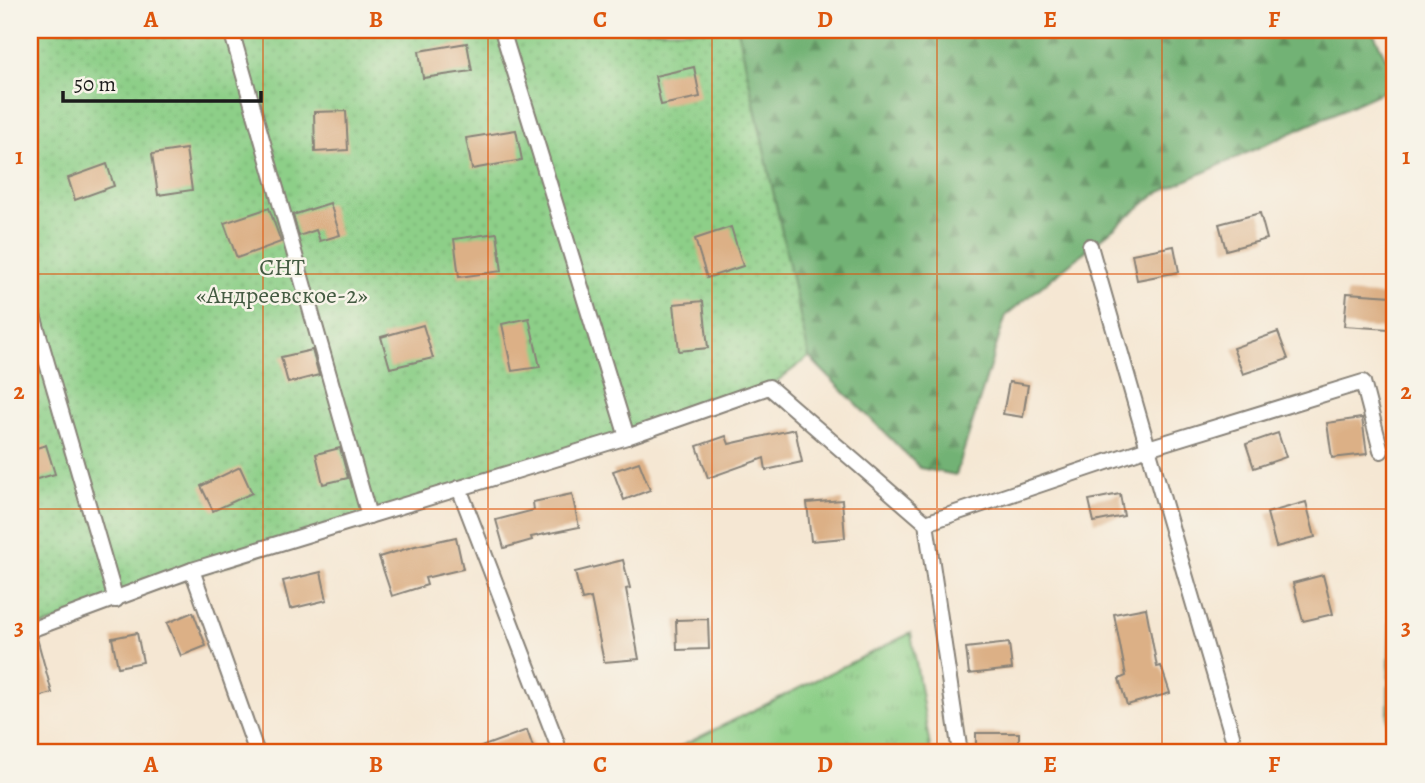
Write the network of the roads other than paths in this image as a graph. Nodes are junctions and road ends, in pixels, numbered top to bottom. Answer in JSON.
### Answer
{"nodes":[{"id":1,"x":231,"y":30,"type":"edge"},
{"id":2,"x":502,"y":30,"type":"edge"},
{"id":3,"x":1090,"y":246,"type":"dead end"},
{"id":4,"x":30,"y":305,"type":"edge"},
{"id":5,"x":627,"y":437,"type":"junction"},
{"id":6,"x":1148,"y":448,"type":"junction"},
{"id":7,"x":1381,"y":450,"type":"dead end"},
{"id":8,"x":459,"y":488,"type":"junction"},
{"id":9,"x":369,"y":516,"type":"junction"},
{"id":10,"x":926,"y":523,"type":"junction"},
{"id":11,"x":192,"y":570,"type":"junction"},
{"id":12,"x":116,"y":600,"type":"junction"},
{"id":13,"x":30,"y":630,"type":"edge"},
{"id":14,"x":1232,"y":736,"type":"dead end"},
{"id":15,"x":557,"y":743,"type":"dead end"},
{"id":16,"x":257,"y":753,"type":"edge"},
{"id":17,"x":960,"y":753,"type":"edge"}],
"edges":[{"from":1,"to":9,"type":"lane"},
{"from":2,"to":5,"type":"lane"},
{"from":3,"to":6,"type":"lane"},
{"from":4,"to":12,"type":"lane"},
{"from":5,"to":8,"type":"lane"},
{"from":5,"to":10,"type":"lane"},
{"from":6,"to":7,"type":"lane"},
{"from":6,"to":10,"type":"lane"},
{"from":6,"to":14,"type":"lane"},
{"from":8,"to":9,"type":"lane"},
{"from":8,"to":15,"type":"lane"},
{"from":9,"to":11,"type":"lane"},
{"from":10,"to":17,"type":"lane"},
{"from":11,"to":12,"type":"lane"},
{"from":11,"to":16,"type":"lane"},
{"from":12,"to":13,"type":"lane"}]}
